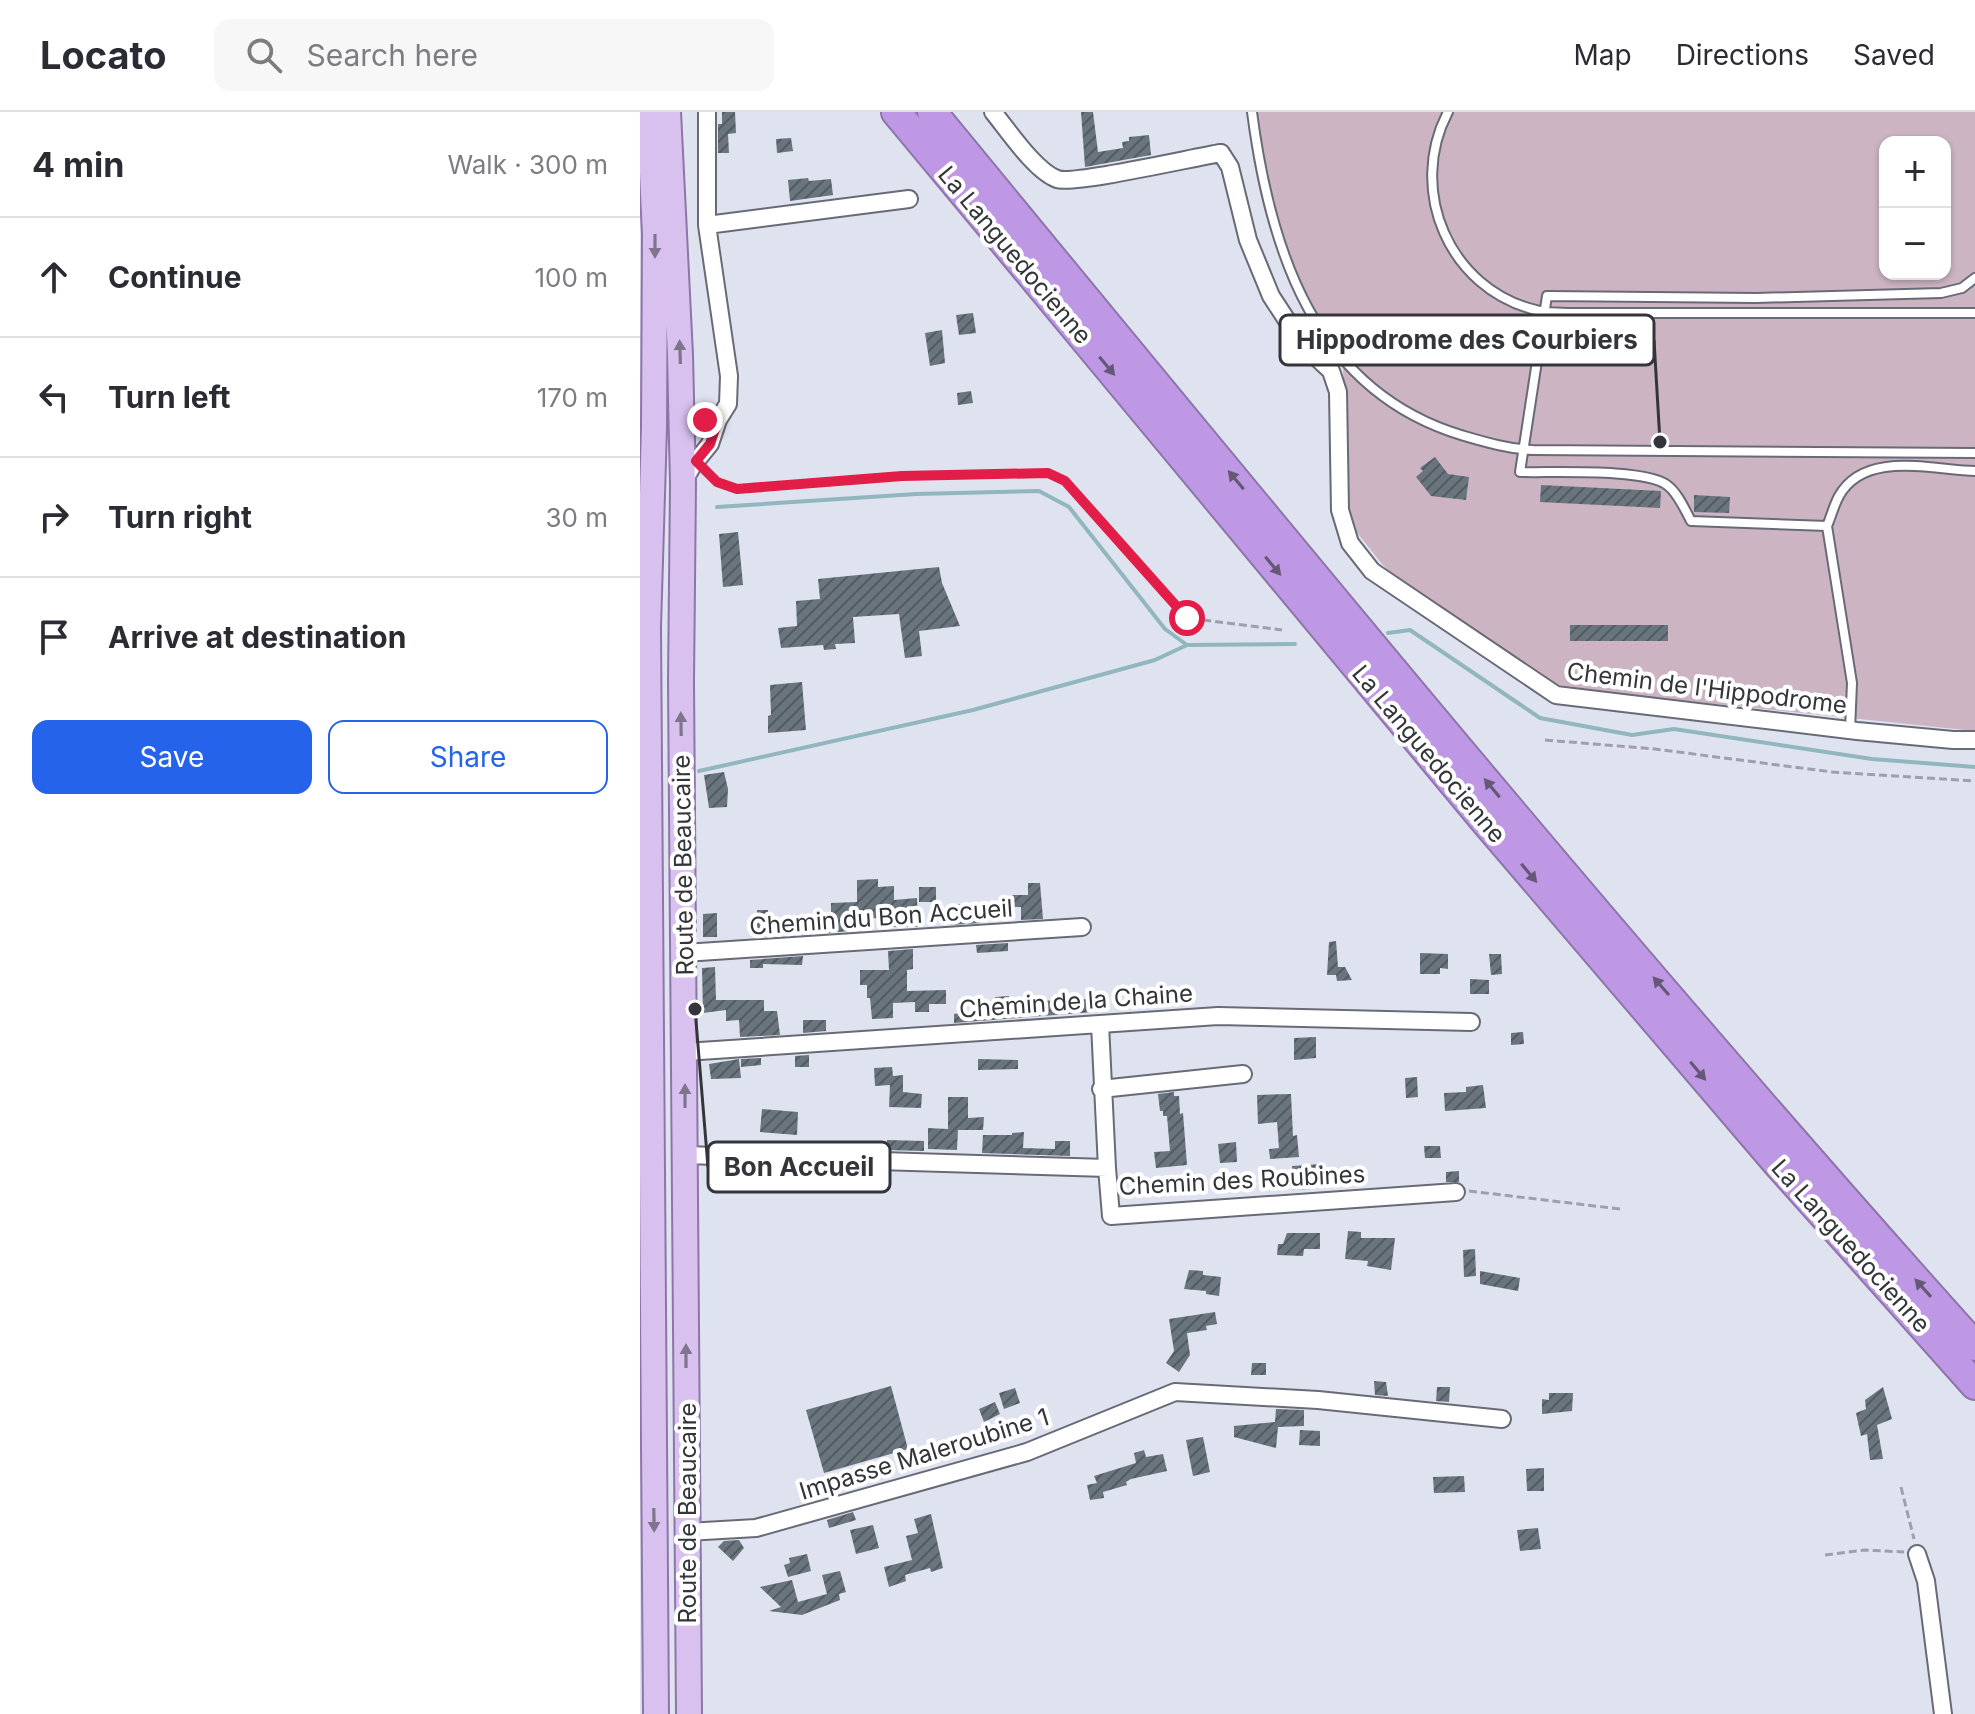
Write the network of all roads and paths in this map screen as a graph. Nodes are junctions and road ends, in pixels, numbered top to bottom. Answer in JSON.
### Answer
{"nodes":[{"id":1,"x":649,"y":112,"type":"edge"},
{"id":2,"x":668,"y":112,"type":"edge"},
{"id":3,"x":707,"y":112,"type":"edge"},
{"id":4,"x":896,"y":112,"type":"edge"},
{"id":5,"x":932,"y":112,"type":"edge"},
{"id":6,"x":993,"y":112,"type":"edge"},
{"id":7,"x":1252,"y":112,"type":"edge"},
{"id":8,"x":1448,"y":112,"type":"edge"},
{"id":9,"x":909,"y":199,"type":"dead end"},
{"id":10,"x":707,"y":225,"type":"junction"},
{"id":11,"x":1975,"y":278,"type":"edge"},
{"id":12,"x":1545,"y":311,"type":"junction"},
{"id":13,"x":1975,"y":313,"type":"edge"},
{"id":14,"x":681,"y":410,"type":"junction"},
{"id":15,"x":718,"y":420,"type":"junction"},
{"id":16,"x":647,"y":427,"type":"edge"},
{"id":17,"x":1524,"y":450,"type":"junction"},
{"id":18,"x":1975,"y":453,"type":"edge"},
{"id":19,"x":696,"y":461,"type":"junction"},
{"id":20,"x":1975,"y":471,"type":"edge"},
{"id":21,"x":683,"y":484,"type":"junction"},
{"id":22,"x":1827,"y":526,"type":"junction"},
{"id":23,"x":1282,"y":630,"type":"dead end"},
{"id":24,"x":1850,"y":730,"type":"junction"},
{"id":25,"x":1545,"y":740,"type":"dead end"},
{"id":26,"x":1975,"y":740,"type":"edge"},
{"id":27,"x":1975,"y":781,"type":"edge"},
{"id":28,"x":1082,"y":927,"type":"dead end"},
{"id":29,"x":684,"y":953,"type":"junction"},
{"id":30,"x":645,"y":992,"type":"edge"},
{"id":31,"x":1471,"y":1022,"type":"dead end"},
{"id":32,"x":1100,"y":1024,"type":"junction"},
{"id":33,"x":685,"y":1052,"type":"junction"},
{"id":34,"x":1243,"y":1074,"type":"dead end"},
{"id":35,"x":1101,"y":1089,"type":"junction"},
{"id":36,"x":685,"y":1155,"type":"junction"},
{"id":37,"x":1107,"y":1168,"type":"junction"},
{"id":38,"x":1456,"y":1192,"type":"joint"},
{"id":39,"x":1620,"y":1209,"type":"dead end"},
{"id":40,"x":651,"y":1218,"type":"junction"},
{"id":41,"x":1975,"y":1346,"type":"edge"},
{"id":42,"x":1975,"y":1385,"type":"edge"},
{"id":43,"x":1502,"y":1419,"type":"dead end"},
{"id":44,"x":640,"y":1438,"type":"edge"},
{"id":45,"x":1901,"y":1487,"type":"dead end"},
{"id":46,"x":687,"y":1532,"type":"junction"},
{"id":47,"x":1917,"y":1554,"type":"junction"},
{"id":48,"x":1825,"y":1555,"type":"dead end"},
{"id":49,"x":656,"y":1714,"type":"edge"},
{"id":50,"x":689,"y":1714,"type":"edge"},
{"id":51,"x":1943,"y":1714,"type":"edge"}],
"edges":[{"from":1,"to":16,"type":"main road","name":"Route de Beaucaire","one_way":true},
{"from":14,"to":2,"type":"main road","name":"Route de Beaucaire","one_way":true},
{"from":3,"to":10,"type":"street"},
{"from":4,"to":42,"type":"highway","name":"La Languedocienne","one_way":true},
{"from":41,"to":5,"type":"highway","name":"La Languedocienne","one_way":true},
{"from":6,"to":24,"type":"street","name":"Chemin de l'Hippodrome"},
{"from":7,"to":17,"type":"lane"},
{"from":8,"to":12,"type":"lane"},
{"from":9,"to":10,"type":"street"},
{"from":10,"to":15,"type":"street"},
{"from":11,"to":12,"type":"lane"},
{"from":12,"to":13,"type":"lane"},
{"from":12,"to":17,"type":"lane"},
{"from":14,"to":15,"type":"street"},
{"from":14,"to":21,"type":"main road","name":"Route de Beaucaire"},
{"from":15,"to":19,"type":"street"},
{"from":16,"to":30,"type":"main road","name":"Route de Beaucaire"},
{"from":17,"to":18,"type":"lane"},
{"from":17,"to":22,"type":"lane"},
{"from":19,"to":21,"type":"street"},
{"from":19,"to":23,"type":"path"},
{"from":20,"to":22,"type":"lane"},
{"from":29,"to":21,"type":"main road","name":"Route de Beaucaire","one_way":true},
{"from":22,"to":24,"type":"lane"},
{"from":24,"to":26,"type":"street","name":"Chemin de l'Hippodrome"},
{"from":25,"to":27,"type":"path"},
{"from":28,"to":29,"type":"street","name":"Chemin du Bon Accueil"},
{"from":29,"to":33,"type":"main road","name":"Route de Beaucaire"},
{"from":30,"to":40,"type":"main road","name":"Route de Beaucaire"},
{"from":31,"to":32,"type":"street","name":"Chemin de la Chaine"},
{"from":32,"to":33,"type":"street","name":"Chemin de la Chaine"},
{"from":32,"to":35,"type":"street"},
{"from":36,"to":33,"type":"main road","name":"Route de Beaucaire","one_way":true},
{"from":34,"to":35,"type":"street"},
{"from":35,"to":37,"type":"street"},
{"from":36,"to":37,"type":"street","name":"Chemin des Roubines"},
{"from":46,"to":36,"type":"main road","name":"Route de Beaucaire","one_way":true},
{"from":37,"to":38,"type":"street","name":"Chemin des Roubines"},
{"from":38,"to":39,"type":"path"},
{"from":40,"to":44,"type":"street"},
{"from":40,"to":49,"type":"main road","name":"Route de Beaucaire","one_way":true},
{"from":43,"to":46,"type":"street","name":"Impasse Maleroubine 1"},
{"from":45,"to":47,"type":"path"},
{"from":46,"to":50,"type":"main road","name":"Route de Beaucaire"},
{"from":47,"to":48,"type":"path"},
{"from":47,"to":51,"type":"street"}]}
